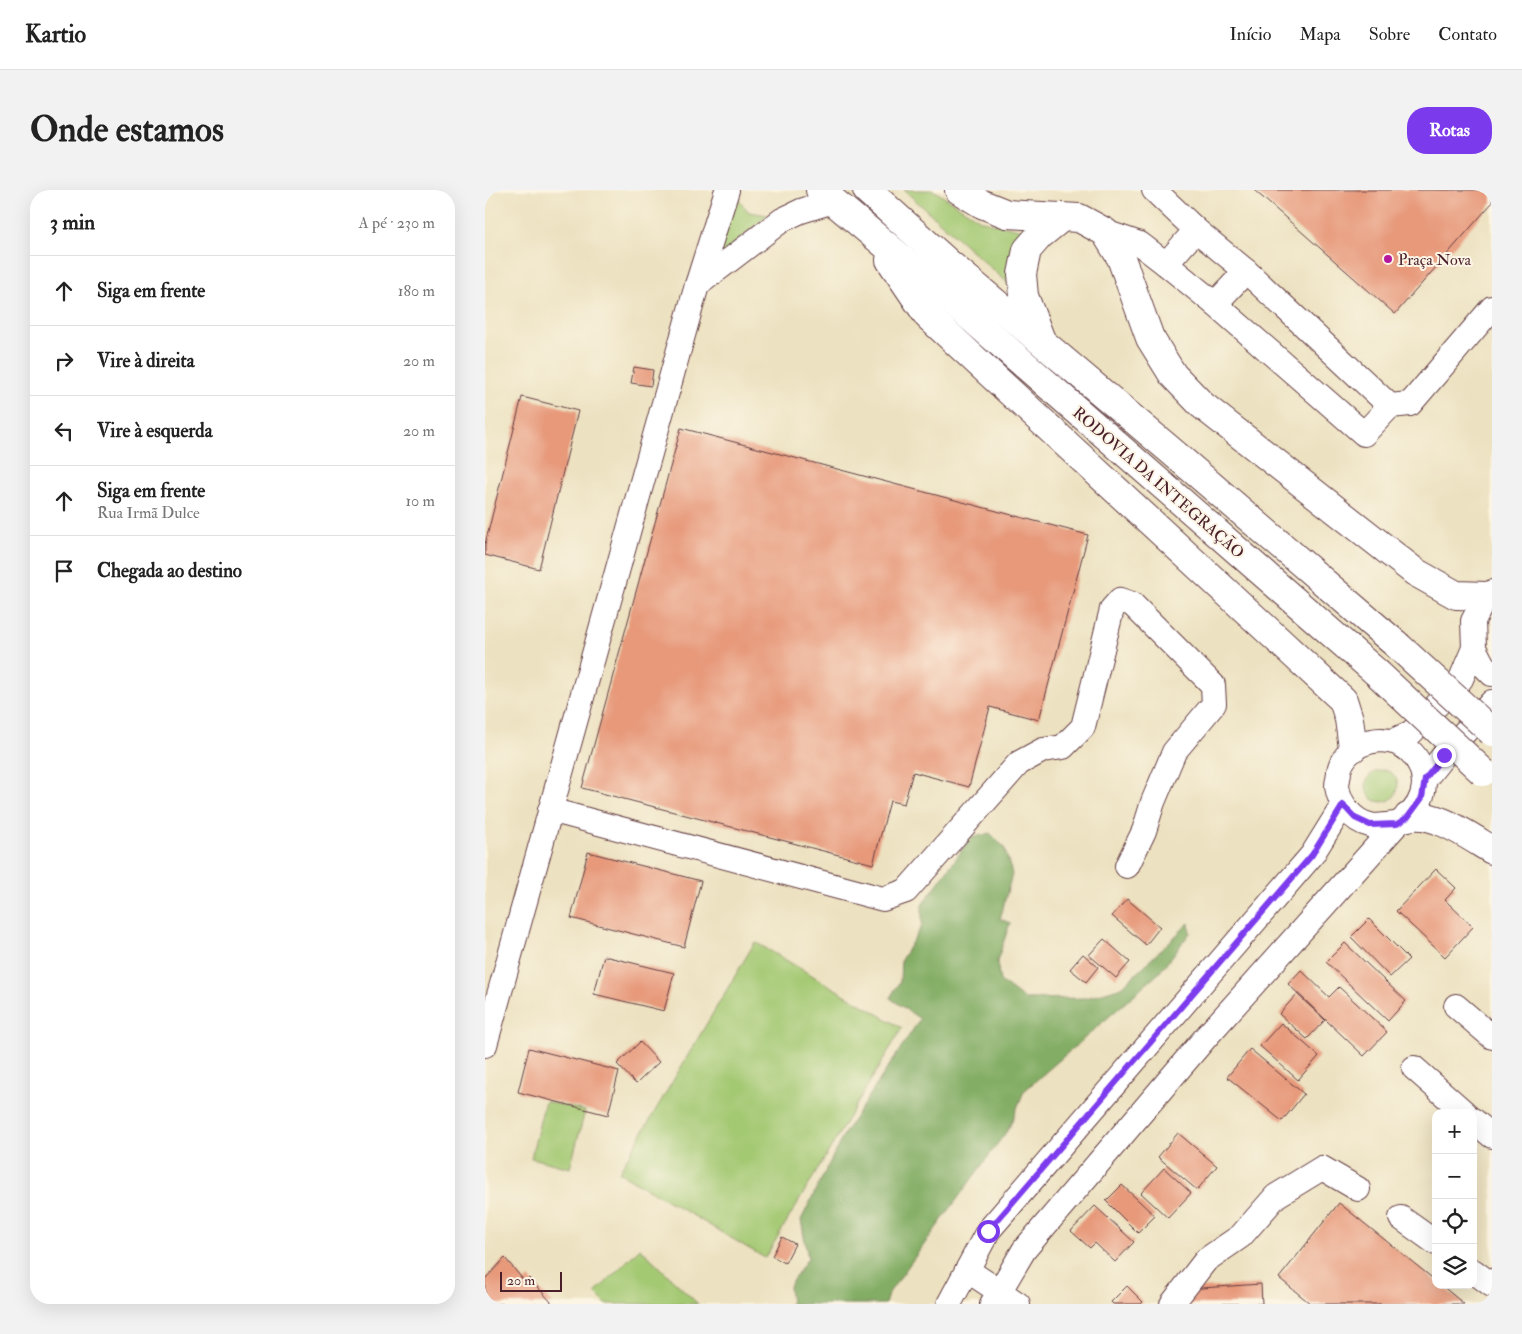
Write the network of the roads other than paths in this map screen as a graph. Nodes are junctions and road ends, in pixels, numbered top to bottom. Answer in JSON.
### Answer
{"nodes":[{"id":1,"x":727,"y":190,"type":"edge"},
{"id":2,"x":959,"y":190,"type":"edge"},
{"id":3,"x":1154,"y":190,"type":"edge"},
{"id":4,"x":874,"y":194,"type":"edge"},
{"id":5,"x":827,"y":196,"type":"edge"},
{"id":6,"x":1061,"y":218,"type":"junction"},
{"id":7,"x":869,"y":230,"type":"junction"},
{"id":8,"x":1196,"y":230,"type":"junction"},
{"id":9,"x":1105,"y":232,"type":"junction"},
{"id":10,"x":1166,"y":264,"type":"junction"},
{"id":11,"x":1246,"y":271,"type":"junction"},
{"id":12,"x":697,"y":285,"type":"junction"},
{"id":13,"x":1215,"y":304,"type":"junction"},
{"id":14,"x":1492,"y":308,"type":"edge"},
{"id":15,"x":1042,"y":343,"type":"junction"},
{"id":16,"x":1390,"y":406,"type":"junction"},
{"id":17,"x":1489,"y":594,"type":"edge"},
{"id":18,"x":1474,"y":648,"type":"junction"},
{"id":19,"x":1492,"y":674,"type":"edge"},
{"id":20,"x":1492,"y":702,"type":"edge"},
{"id":21,"x":1492,"y":732,"type":"edge"},
{"id":22,"x":1393,"y":741,"type":"junction"},
{"id":23,"x":1353,"y":748,"type":"junction"},
{"id":24,"x":1487,"y":776,"type":"edge"},
{"id":25,"x":1425,"y":779,"type":"junction"},
{"id":26,"x":1343,"y":805,"type":"junction"},
{"id":27,"x":550,"y":810,"type":"junction"},
{"id":28,"x":1403,"y":820,"type":"junction"},
{"id":29,"x":1492,"y":850,"type":"edge"},
{"id":30,"x":1127,"y":866,"type":"dead end"},
{"id":31,"x":1456,"y":1006,"type":"dead end"},
{"id":32,"x":1492,"y":1037,"type":"edge"},
{"id":33,"x":485,"y":1044,"type":"edge"},
{"id":34,"x":1414,"y":1068,"type":"dead end"},
{"id":35,"x":1460,"y":1109,"type":"edge"},
{"id":36,"x":1477,"y":1123,"type":"edge"},
{"id":37,"x":1492,"y":1136,"type":"edge"},
{"id":38,"x":1358,"y":1189,"type":"dead end"},
{"id":39,"x":1401,"y":1218,"type":"dead end"},
{"id":40,"x":1432,"y":1241,"type":"edge"},
{"id":41,"x":967,"y":1270,"type":"junction"},
{"id":42,"x":1477,"y":1274,"type":"edge"},
{"id":43,"x":1492,"y":1285,"type":"edge"},
{"id":44,"x":1003,"y":1300,"type":"edge"},
{"id":45,"x":949,"y":1304,"type":"edge"},
{"id":46,"x":1172,"y":1304,"type":"edge"}],
"edges":[{"from":1,"to":12,"type":"street"},
{"from":2,"to":6,"type":"highway"},
{"from":3,"to":8,"type":"street"},
{"from":4,"to":15,"type":"highway","name":"RODOVIA DA INTEGRAÇÃO"},
{"from":5,"to":7,"type":"highway","name":"RODOVIA DA INTEGRAÇÃO"},
{"from":5,"to":12,"type":"street"},
{"from":6,"to":9,"type":"highway"},
{"from":6,"to":15,"type":"highway"},
{"from":7,"to":23,"type":"highway"},
{"from":7,"to":24,"type":"highway","name":"RODOVIA DA INTEGRAÇÃO","bridge":true},
{"from":8,"to":10,"type":"street"},
{"from":8,"to":11,"type":"street"},
{"from":9,"to":10,"type":"street"},
{"from":9,"to":17,"type":"highway"},
{"from":10,"to":13,"type":"street"},
{"from":11,"to":13,"type":"street"},
{"from":11,"to":16,"type":"street"},
{"from":12,"to":27,"type":"street"},
{"from":13,"to":16,"type":"street"},
{"from":14,"to":16,"type":"street"},
{"from":15,"to":21,"type":"highway","name":"RODOVIA DA INTEGRAÇÃO","bridge":true},
{"from":17,"to":18,"type":"street"},
{"from":18,"to":19,"type":"street"},
{"from":18,"to":22,"type":"street"},
{"from":20,"to":25,"type":"street"},
{"from":22,"to":23,"type":"street"},
{"from":22,"to":25,"type":"street"},
{"from":23,"to":26,"type":"street"},
{"from":25,"to":28,"type":"street"},
{"from":26,"to":28,"type":"street"},
{"from":26,"to":41,"type":"street"},
{"from":27,"to":30,"type":"street"},
{"from":27,"to":33,"type":"street"},
{"from":28,"to":29,"type":"highway"},
{"from":28,"to":44,"type":"street"},
{"from":31,"to":32,"type":"street"},
{"from":34,"to":35,"type":"street"},
{"from":36,"to":37,"type":"street"},
{"from":38,"to":46,"type":"street"},
{"from":39,"to":40,"type":"street"},
{"from":41,"to":44,"type":"street"},
{"from":41,"to":45,"type":"street"},
{"from":42,"to":43,"type":"street"}]}
